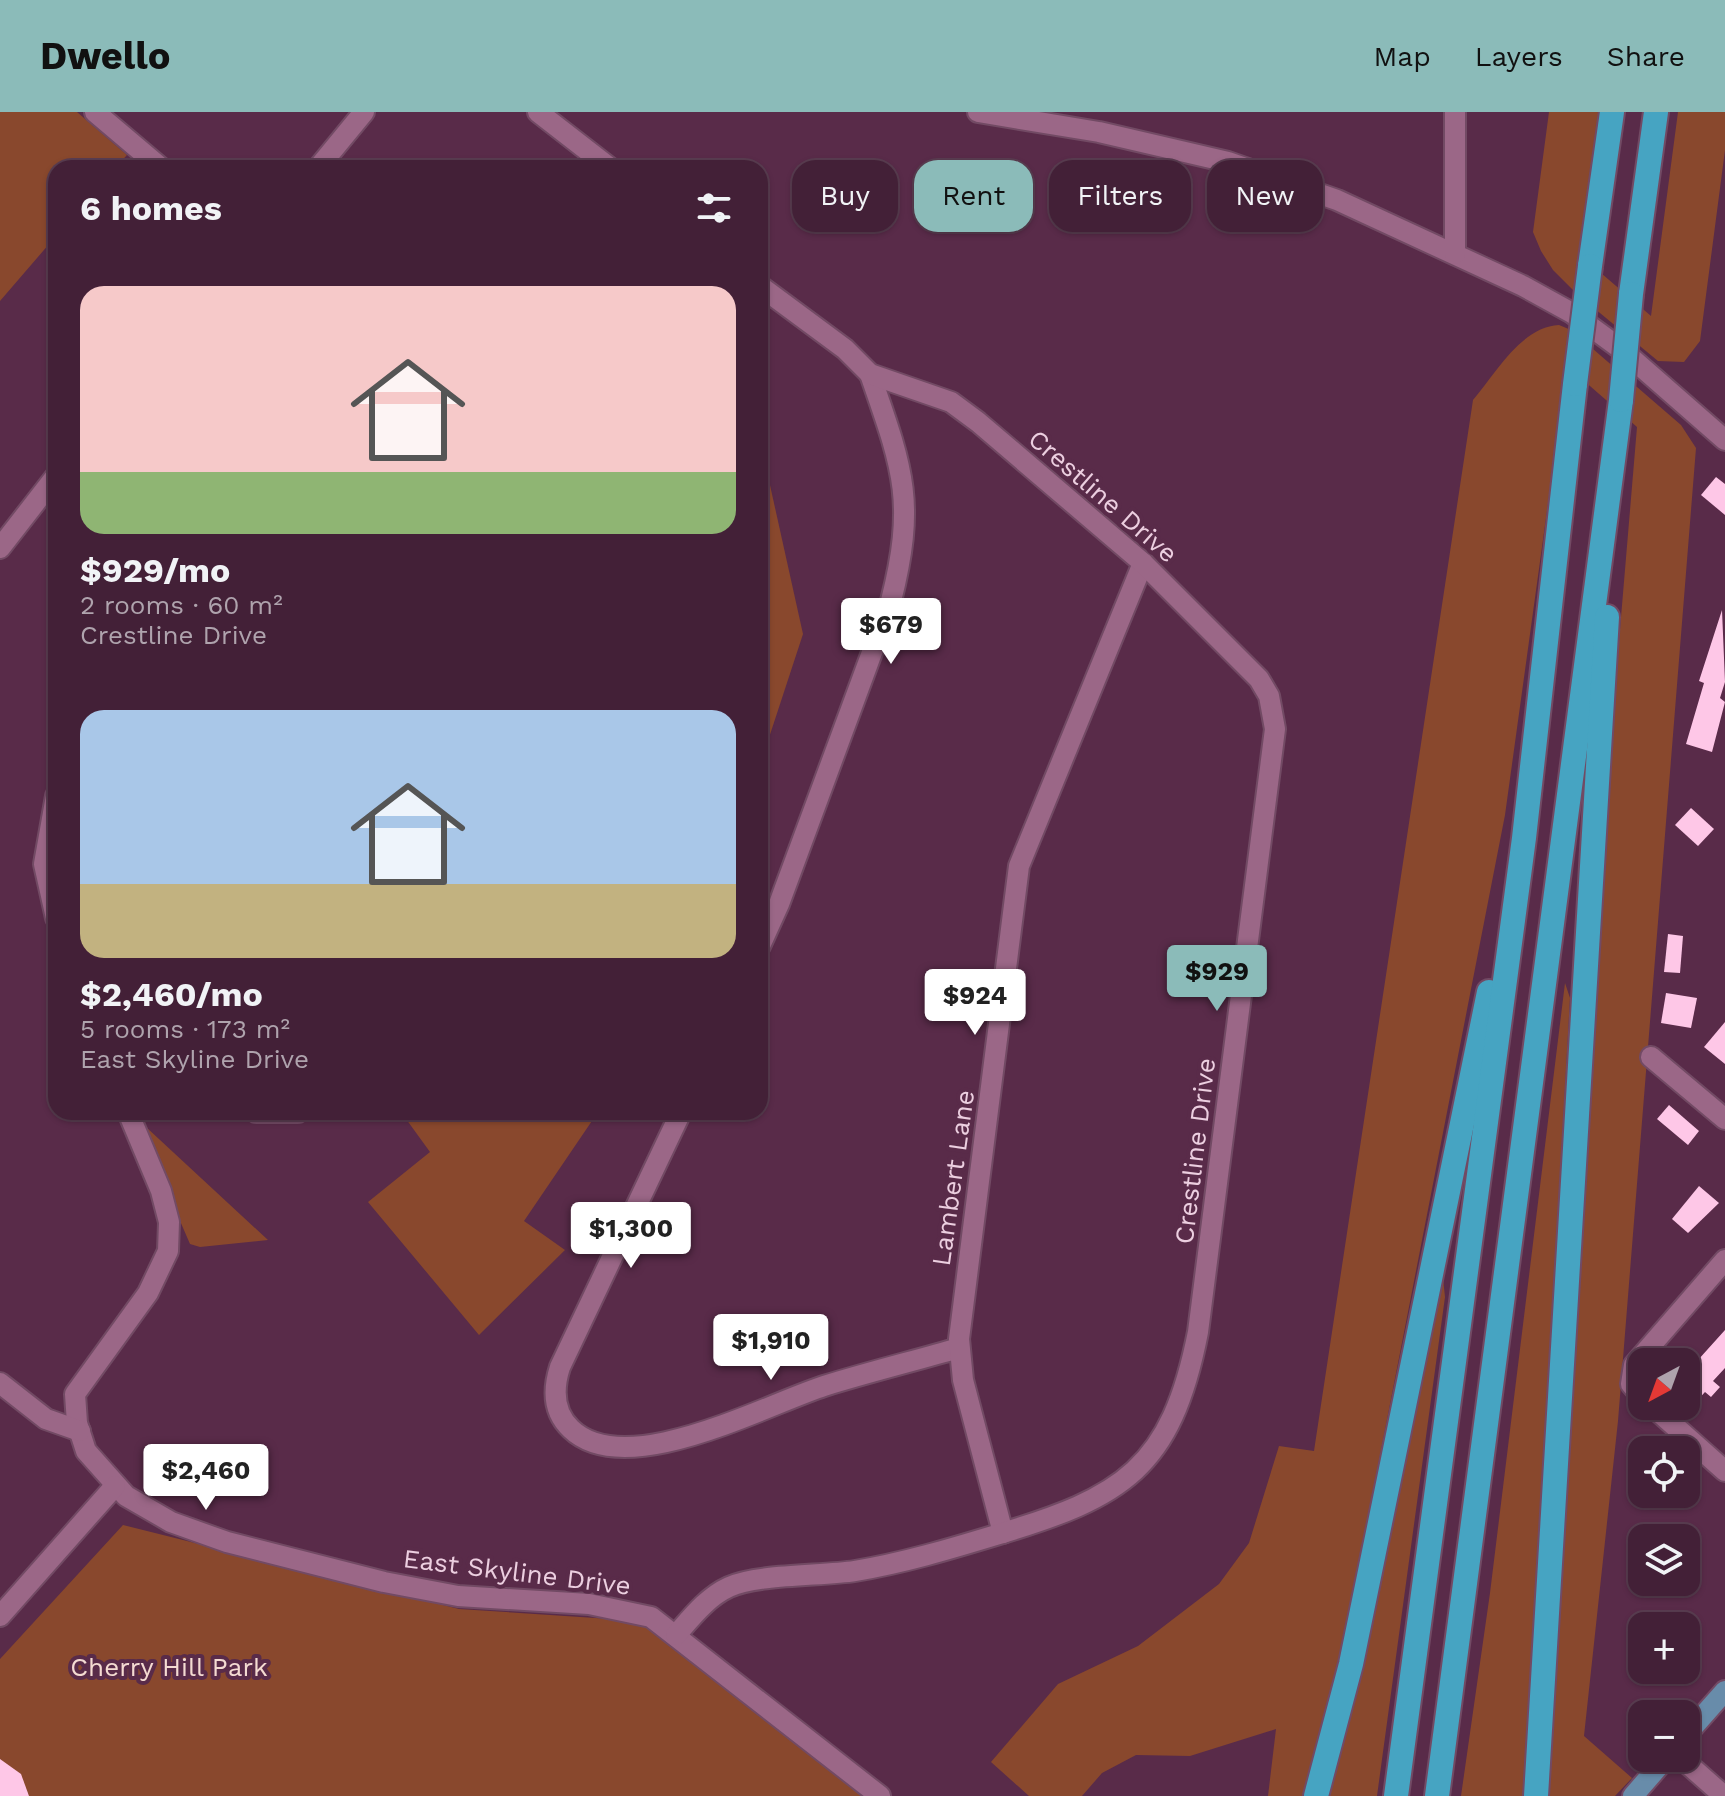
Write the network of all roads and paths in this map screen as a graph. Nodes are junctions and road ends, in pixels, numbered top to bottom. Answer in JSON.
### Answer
{"nodes":[{"id":1,"x":95,"y":112,"type":"edge"},
{"id":2,"x":364,"y":112,"type":"edge"},
{"id":3,"x":538,"y":112,"type":"edge"},
{"id":4,"x":978,"y":112,"type":"edge"},
{"id":5,"x":1455,"y":112,"type":"edge"},
{"id":6,"x":1612,"y":112,"type":"edge"},
{"id":7,"x":1656,"y":112,"type":"edge"},
{"id":8,"x":152,"y":160,"type":"edge"},
{"id":9,"x":325,"y":160,"type":"edge"},
{"id":10,"x":600,"y":160,"type":"edge"},
{"id":11,"x":1455,"y":254,"type":"junction"},
{"id":12,"x":768,"y":292,"type":"edge"},
{"id":13,"x":870,"y":374,"type":"junction"},
{"id":14,"x":1725,"y":440,"type":"edge"},
{"id":15,"x":1612,"y":461,"type":"junction"},
{"id":16,"x":48,"y":486,"type":"edge"},
{"id":17,"x":0,"y":548,"type":"edge"},
{"id":18,"x":1143,"y":563,"type":"junction"},
{"id":19,"x":1524,"y":838,"type":"junction"},
{"id":20,"x":48,"y":857,"type":"edge"},
{"id":21,"x":48,"y":882,"type":"edge"},
{"id":22,"x":768,"y":928,"type":"edge"},
{"id":23,"x":1651,"y":1057,"type":"dead end"},
{"id":24,"x":1725,"y":1119,"type":"edge"},
{"id":25,"x":131,"y":1120,"type":"edge"},
{"id":26,"x":677,"y":1120,"type":"edge"},
{"id":27,"x":1725,"y":1260,"type":"edge"},
{"id":28,"x":959,"y":1348,"type":"junction"},
{"id":29,"x":1649,"y":1348,"type":"edge"},
{"id":30,"x":0,"y":1383,"type":"edge"},
{"id":31,"x":1668,"y":1420,"type":"edge"},
{"id":32,"x":80,"y":1431,"type":"junction"},
{"id":33,"x":1725,"y":1471,"type":"edge"},
{"id":34,"x":115,"y":1486,"type":"junction"},
{"id":35,"x":1003,"y":1533,"type":"junction"},
{"id":36,"x":0,"y":1616,"type":"edge"},
{"id":37,"x":676,"y":1635,"type":"junction"},
{"id":38,"x":1725,"y":1691,"type":"edge"},
{"id":39,"x":1700,"y":1719,"type":"edge"},
{"id":40,"x":1654,"y":1772,"type":"edge"},
{"id":41,"x":1697,"y":1772,"type":"edge"},
{"id":42,"x":880,"y":1796,"type":"edge"},
{"id":43,"x":1316,"y":1796,"type":"edge"},
{"id":44,"x":1396,"y":1796,"type":"edge"},
{"id":45,"x":1437,"y":1796,"type":"edge"},
{"id":46,"x":1536,"y":1796,"type":"edge"},
{"id":47,"x":1633,"y":1796,"type":"edge"},
{"id":48,"x":1724,"y":1796,"type":"edge"}],
"edges":[{"from":1,"to":8,"type":"street"},
{"from":2,"to":9,"type":"street"},
{"from":3,"to":10,"type":"street"},
{"from":4,"to":11,"type":"street"},
{"from":5,"to":11,"type":"street"},
{"from":6,"to":19,"type":"highway","bridge":true},
{"from":7,"to":15,"type":"highway","bridge":true},
{"from":11,"to":14,"type":"street"},
{"from":12,"to":13,"type":"street","name":"Crestline Drive"},
{"from":13,"to":18,"type":"street","name":"Crestline Drive"},
{"from":13,"to":22,"type":"street"},
{"from":15,"to":45,"type":"highway"},
{"from":15,"to":46,"type":"highway"},
{"from":16,"to":17,"type":"street"},
{"from":18,"to":28,"type":"street","name":"Lambert Lane"},
{"from":18,"to":35,"type":"street","name":"Crestline Drive"},
{"from":19,"to":43,"type":"highway"},
{"from":19,"to":44,"type":"highway"},
{"from":20,"to":21,"type":"street"},
{"from":23,"to":24,"type":"street"},
{"from":25,"to":32,"type":"street","name":"East Skyline Drive"},
{"from":26,"to":28,"type":"street"},
{"from":27,"to":29,"type":"street"},
{"from":28,"to":35,"type":"street","name":"Lambert Lane"},
{"from":30,"to":32,"type":"street"},
{"from":31,"to":33,"type":"street"},
{"from":32,"to":34,"type":"street","name":"East Skyline Drive"},
{"from":34,"to":36,"type":"street"},
{"from":34,"to":37,"type":"street","name":"East Skyline Drive"},
{"from":35,"to":37,"type":"street","name":"Crestline Drive"},
{"from":37,"to":42,"type":"street","name":"East Skyline Drive"},
{"from":38,"to":39,"type":"main road"},
{"from":40,"to":47,"type":"main road"},
{"from":41,"to":48,"type":"street"}]}
